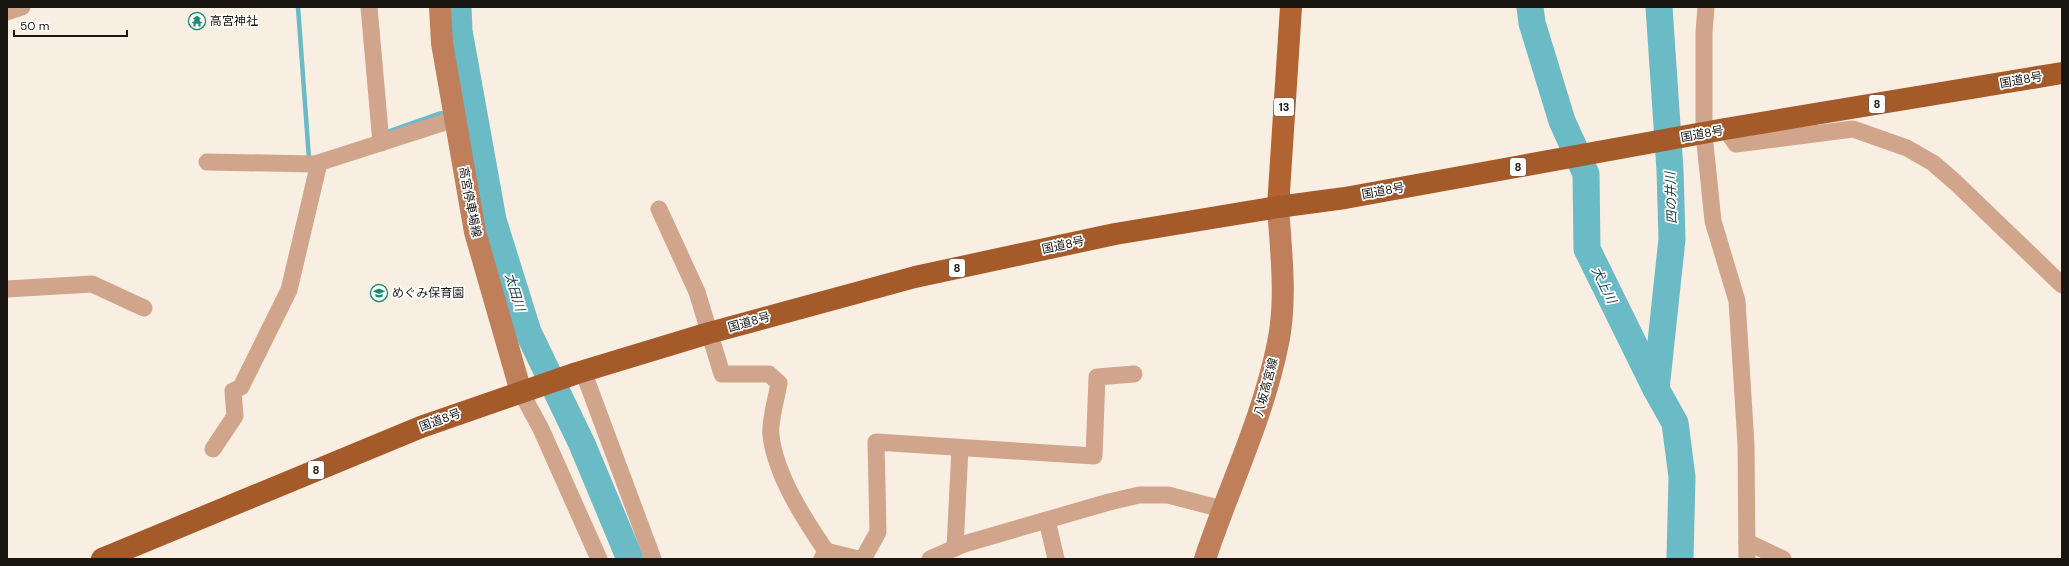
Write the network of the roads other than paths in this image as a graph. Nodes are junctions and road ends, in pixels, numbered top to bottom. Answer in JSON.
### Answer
{"nodes":[{"id":1,"x":22,"y":7,"type":"edge"},
{"id":2,"x":369,"y":7,"type":"edge"},
{"id":3,"x":440,"y":7,"type":"edge"},
{"id":4,"x":1291,"y":7,"type":"edge"},
{"id":5,"x":1706,"y":7,"type":"edge"},
{"id":6,"x":7,"y":12,"type":"edge"},
{"id":7,"x":2062,"y":73,"type":"edge"},
{"id":8,"x":455,"y":119,"type":"junction"},
{"id":9,"x":1707,"y":133,"type":"junction"},
{"id":10,"x":381,"y":142,"type":"junction"},
{"id":11,"x":207,"y":162,"type":"dead end"},
{"id":12,"x":319,"y":162,"type":"junction"},
{"id":13,"x":1278,"y":207,"type":"junction"},
{"id":14,"x":658,"y":209,"type":"dead end"},
{"id":15,"x":2062,"y":285,"type":"edge"},
{"id":16,"x":7,"y":289,"type":"edge"},
{"id":17,"x":144,"y":308,"type":"dead end"},
{"id":18,"x":709,"y":333,"type":"junction"},
{"id":19,"x":580,"y":372,"type":"junction"},
{"id":20,"x":1134,"y":374,"type":"dead end"},
{"id":21,"x":527,"y":390,"type":"junction"},
{"id":22,"x":960,"y":448,"type":"junction"},
{"id":23,"x":213,"y":449,"type":"dead end"},
{"id":24,"x":1222,"y":509,"type":"junction"},
{"id":25,"x":1047,"y":520,"type":"junction"},
{"id":26,"x":1747,"y":542,"type":"junction"},
{"id":27,"x":955,"y":548,"type":"junction"},
{"id":28,"x":824,"y":555,"type":"edge"},
{"id":29,"x":102,"y":559,"type":"edge"},
{"id":30,"x":599,"y":559,"type":"edge"},
{"id":31,"x":653,"y":559,"type":"edge"},
{"id":32,"x":858,"y":559,"type":"edge"},
{"id":33,"x":863,"y":559,"type":"edge"},
{"id":34,"x":930,"y":559,"type":"edge"},
{"id":35,"x":1056,"y":559,"type":"edge"},
{"id":36,"x":1205,"y":559,"type":"edge"},
{"id":37,"x":1747,"y":559,"type":"edge"},
{"id":38,"x":1783,"y":559,"type":"edge"}],
"edges":[{"from":1,"to":6,"type":"street"},
{"from":2,"to":10,"type":"street"},
{"from":3,"to":8,"type":"main road","name":"高宮停車場線"},
{"from":4,"to":13,"type":"main road","number":"13"},
{"from":5,"to":9,"type":"street"},
{"from":7,"to":9,"type":"highway","name":"国道8号","number":"8"},
{"from":8,"to":10,"type":"street"},
{"from":8,"to":21,"type":"main road","name":"高宮停車場線"},
{"from":9,"to":13,"type":"highway","name":"国道8号","number":"8"},
{"from":9,"to":15,"type":"street"},
{"from":9,"to":26,"type":"street"},
{"from":10,"to":12,"type":"street"},
{"from":11,"to":12,"type":"street"},
{"from":12,"to":23,"type":"street"},
{"from":13,"to":18,"type":"highway","name":"国道8号","number":"8"},
{"from":13,"to":24,"type":"main road","name":"八坂高宮線"},
{"from":14,"to":18,"type":"street"},
{"from":16,"to":17,"type":"street"},
{"from":18,"to":19,"type":"highway","name":"国道8号","number":"8"},
{"from":18,"to":28,"type":"street"},
{"from":19,"to":21,"type":"highway","name":"国道8号","number":"8"},
{"from":19,"to":31,"type":"street"},
{"from":20,"to":22,"type":"street"},
{"from":21,"to":29,"type":"highway","name":"国道8号","number":"8"},
{"from":21,"to":30,"type":"street"},
{"from":22,"to":27,"type":"street"},
{"from":22,"to":33,"type":"street"},
{"from":24,"to":25,"type":"street"},
{"from":24,"to":36,"type":"main road","name":"八坂高宮線"},
{"from":25,"to":27,"type":"street"},
{"from":25,"to":35,"type":"street"},
{"from":26,"to":37,"type":"street"},
{"from":26,"to":38,"type":"street"},
{"from":27,"to":34,"type":"street"},
{"from":28,"to":32,"type":"street"}]}
